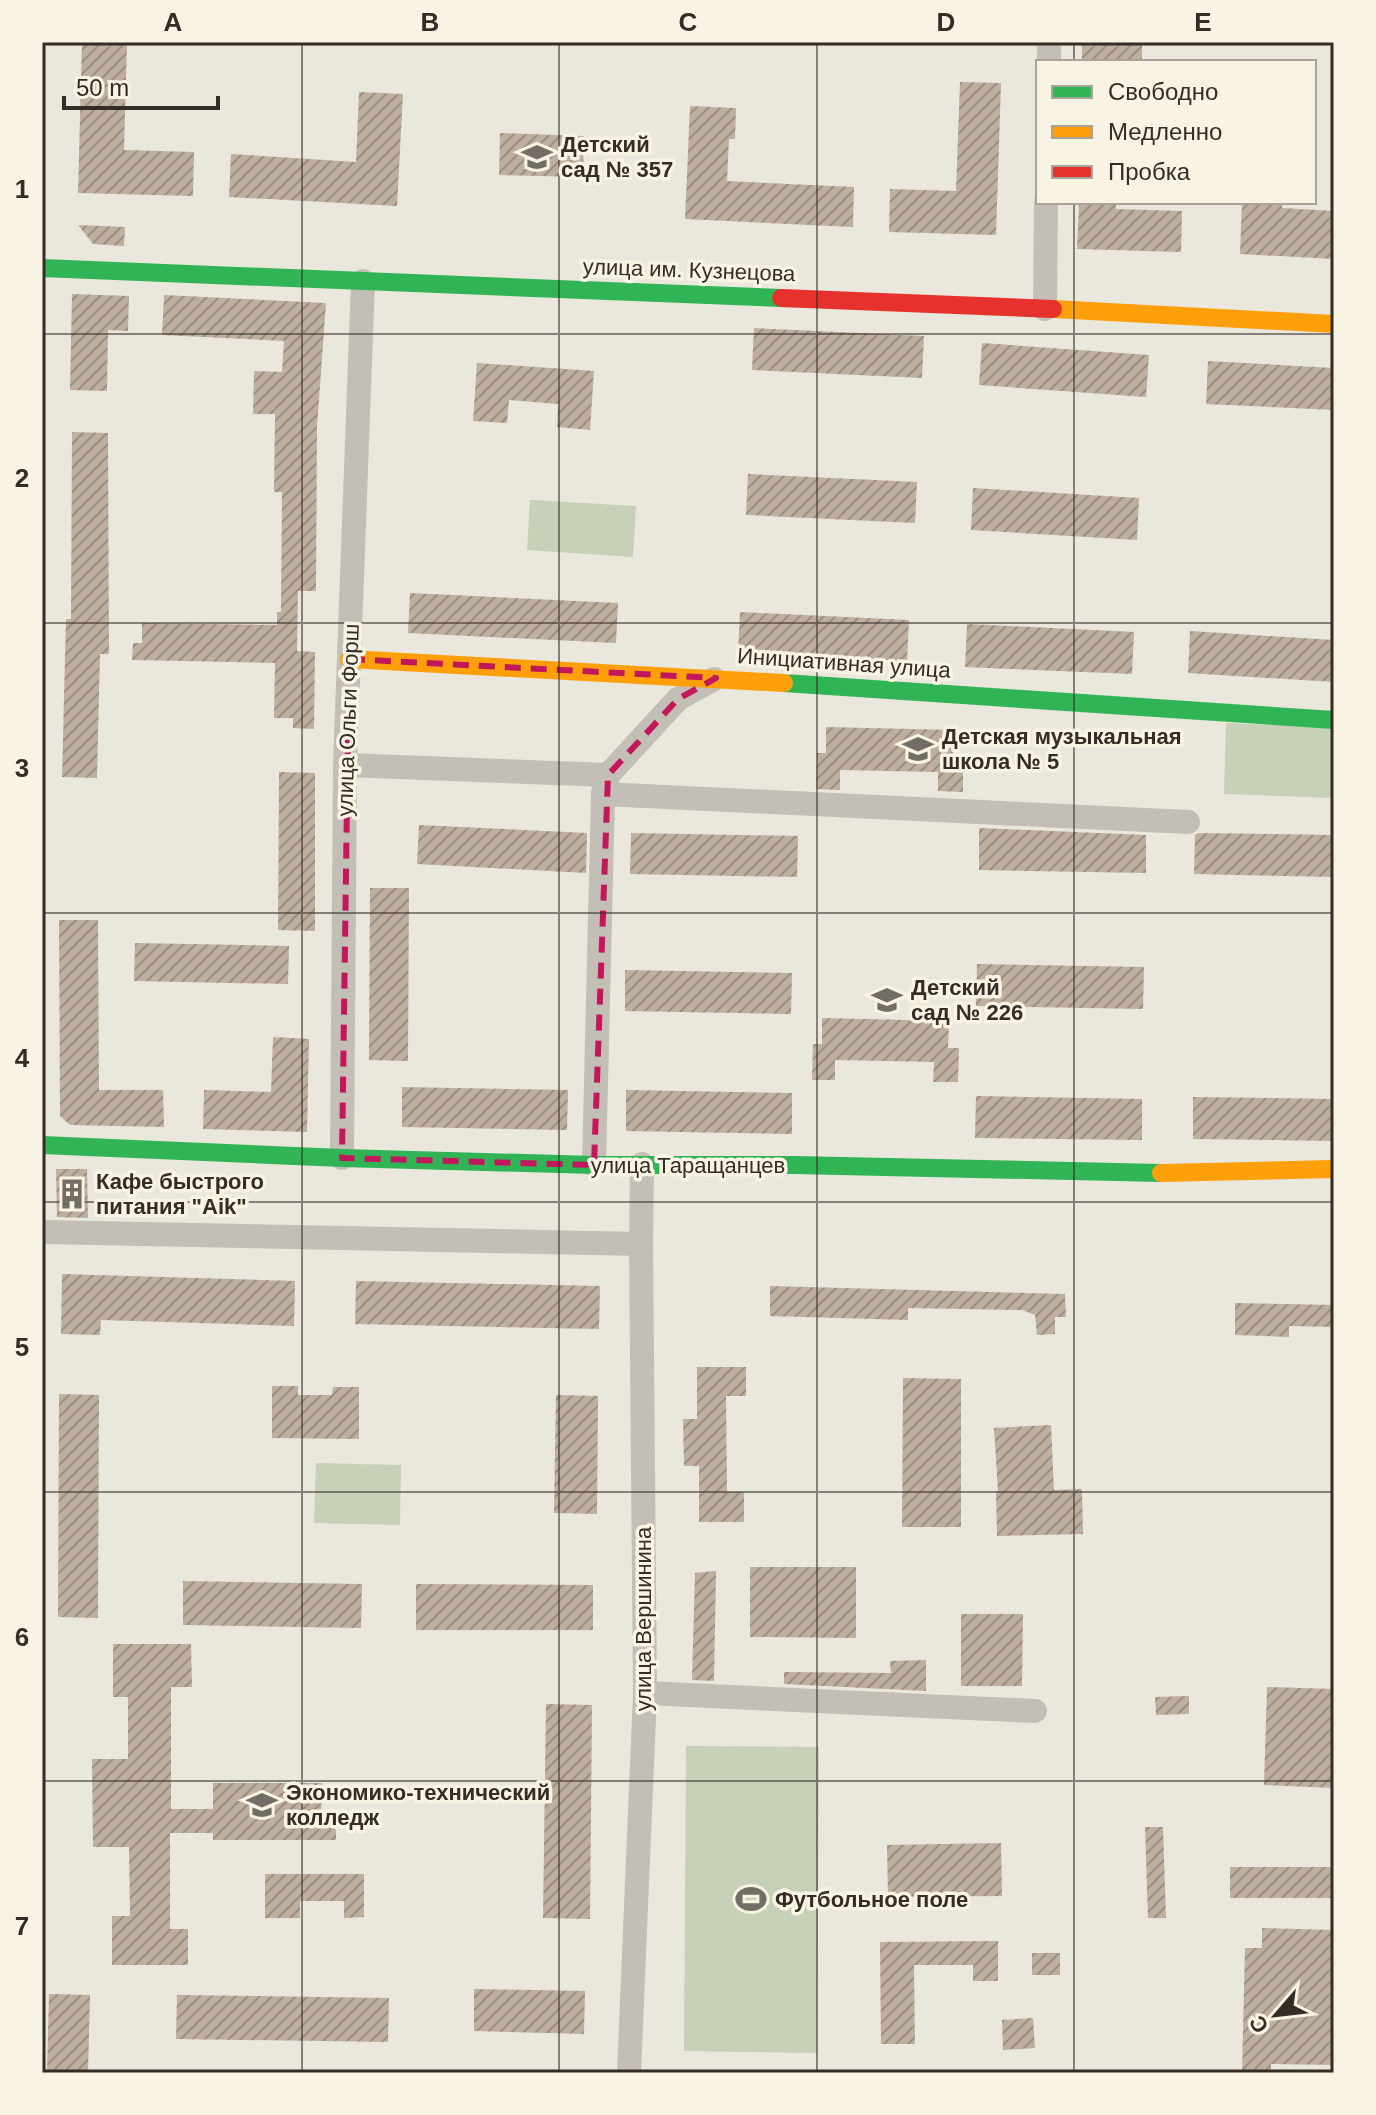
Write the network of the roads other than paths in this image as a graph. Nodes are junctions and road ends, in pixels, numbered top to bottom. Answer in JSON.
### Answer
{"nodes":[{"id":1,"x":1046,"y":204,"type":"edge"},
{"id":2,"x":42,"y":268,"type":"edge"},
{"id":3,"x":363,"y":281,"type":"junction"},
{"id":4,"x":1045,"y":309,"type":"junction"},
{"id":5,"x":1334,"y":324,"type":"edge"},
{"id":6,"x":349,"y":659,"type":"junction"},
{"id":7,"x":716,"y":678,"type":"junction"},
{"id":8,"x":1334,"y":720,"type":"edge"},
{"id":9,"x":345,"y":765,"type":"junction"},
{"id":10,"x":606,"y":784,"type":"junction"},
{"id":11,"x":1188,"y":822,"type":"dead end"},
{"id":12,"x":42,"y":1145,"type":"edge"},
{"id":13,"x":342,"y":1158,"type":"junction"},
{"id":14,"x":642,"y":1164,"type":"junction"},
{"id":15,"x":594,"y":1165,"type":"junction"},
{"id":16,"x":1334,"y":1169,"type":"edge"},
{"id":17,"x":42,"y":1232,"type":"edge"},
{"id":18,"x":641,"y":1244,"type":"junction"},
{"id":19,"x":645,"y":1693,"type":"junction"},
{"id":20,"x":1035,"y":1711,"type":"dead end"},
{"id":21,"x":629,"y":2073,"type":"edge"}],
"edges":[{"from":1,"to":4,"type":"street"},
{"from":2,"to":3,"type":"street","name":"улица им. Кузнецова"},
{"from":3,"to":4,"type":"street","name":"улица им. Кузнецова"},
{"from":3,"to":6,"type":"street","name":"улица Ольги Форш"},
{"from":4,"to":5,"type":"street","name":"улица им. Кузнецова"},
{"from":6,"to":7,"type":"street","name":"Инициативная улица"},
{"from":6,"to":9,"type":"street","name":"улица Ольги Форш"},
{"from":7,"to":8,"type":"street","name":"Инициативная улица"},
{"from":7,"to":10,"type":"street"},
{"from":9,"to":10,"type":"street"},
{"from":9,"to":13,"type":"street","name":"улица Ольги Форш"},
{"from":10,"to":11,"type":"street"},
{"from":10,"to":15,"type":"street"},
{"from":12,"to":13,"type":"street","name":"улица Таращанцев"},
{"from":13,"to":15,"type":"street","name":"улица Таращанцев"},
{"from":14,"to":15,"type":"street","name":"улица Таращанцев"},
{"from":14,"to":16,"type":"street","name":"улица Таращанцев"},
{"from":14,"to":18,"type":"street","name":"улица Вершинина"},
{"from":17,"to":18,"type":"street"},
{"from":18,"to":19,"type":"street","name":"улица Вершинина"},
{"from":19,"to":20,"type":"street"},
{"from":19,"to":21,"type":"street","name":"улица Вершинина"}]}
